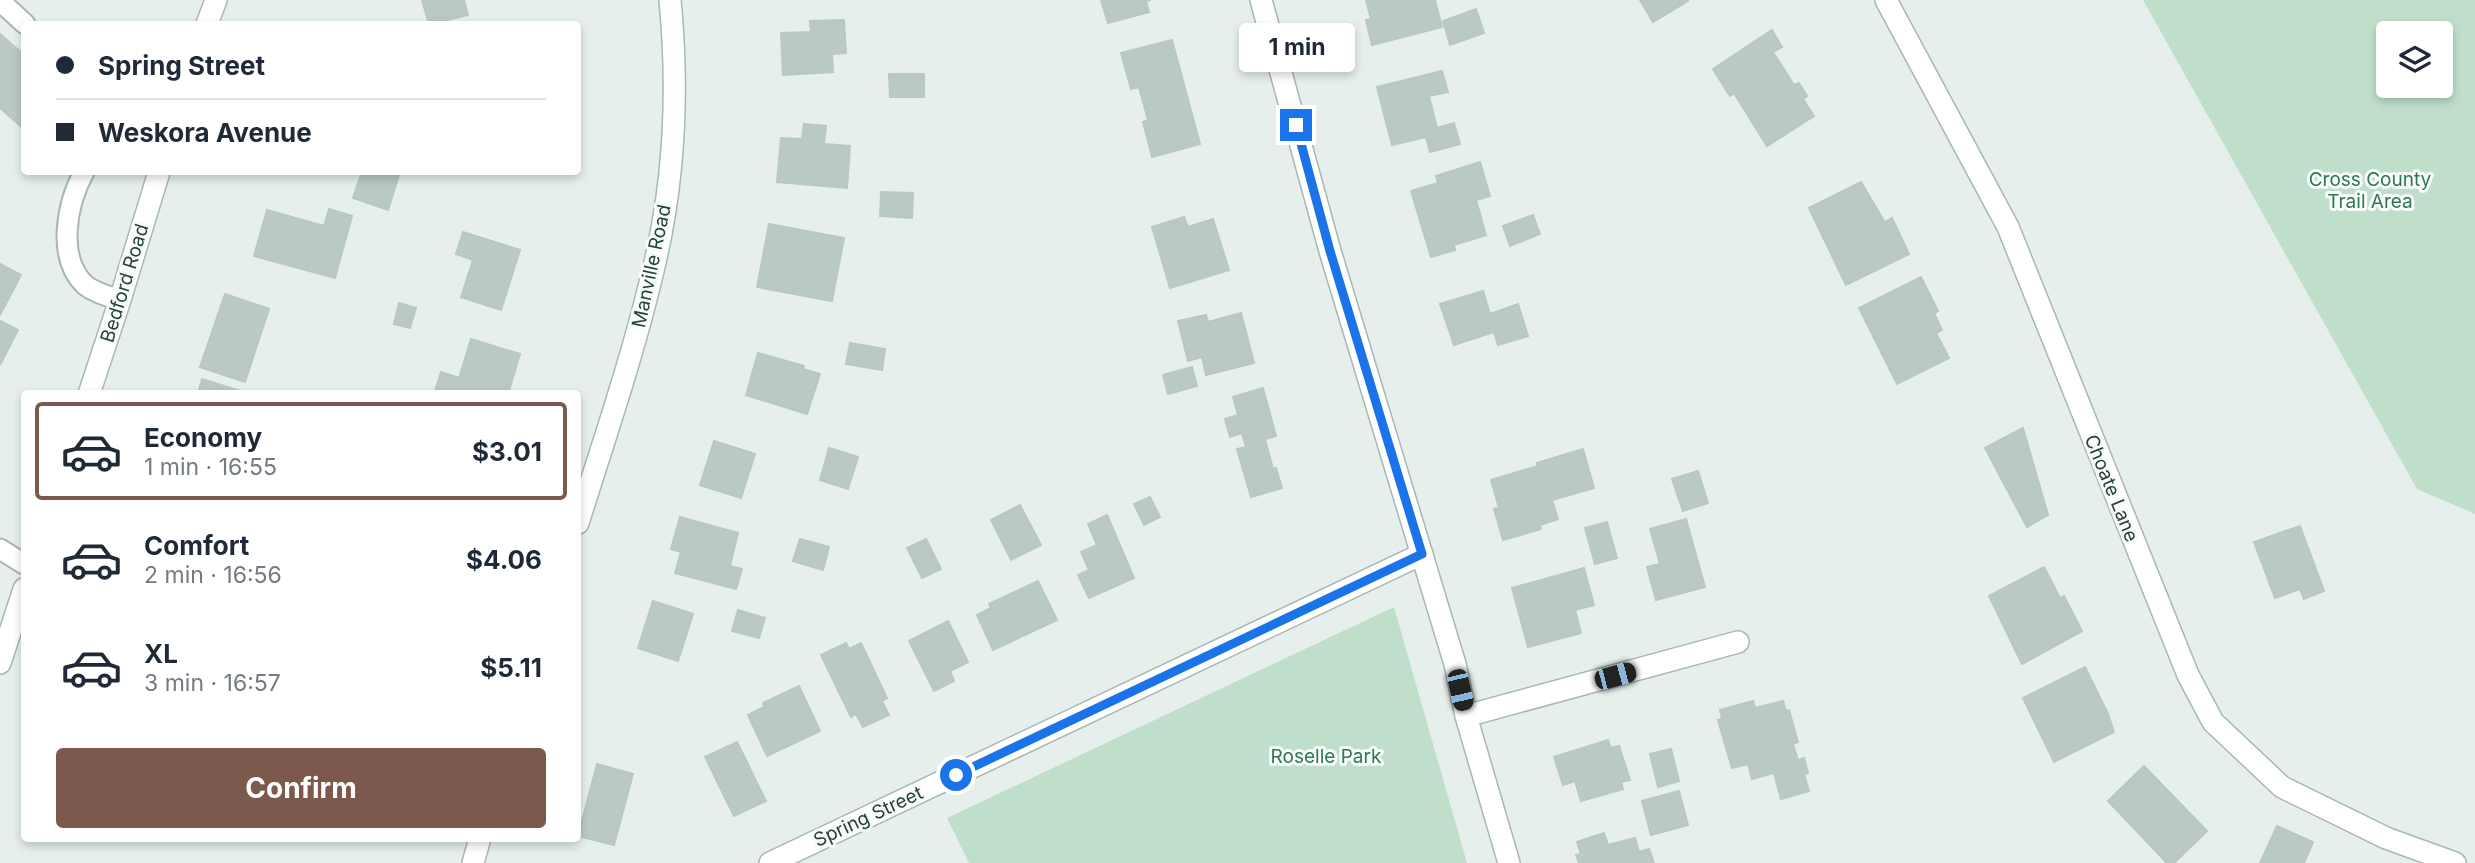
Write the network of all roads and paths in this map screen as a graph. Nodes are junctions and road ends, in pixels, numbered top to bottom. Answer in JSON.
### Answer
{"nodes":[{"id":1,"x":216,"y":0,"type":"edge"},
{"id":2,"x":670,"y":0,"type":"edge"},
{"id":3,"x":1261,"y":0,"type":"edge"},
{"id":4,"x":1886,"y":0,"type":"edge"},
{"id":5,"x":0,"y":1,"type":"edge"},
{"id":6,"x":22,"y":21,"type":"edge"},
{"id":7,"x":208,"y":21,"type":"edge"},
{"id":8,"x":83,"y":175,"type":"edge"},
{"id":9,"x":158,"y":175,"type":"edge"},
{"id":10,"x":120,"y":300,"type":"junction"},
{"id":11,"x":90,"y":390,"type":"edge"},
{"id":12,"x":581,"y":513,"type":"edge"},
{"id":13,"x":0,"y":549,"type":"edge"},
{"id":14,"x":1422,"y":554,"type":"junction"},
{"id":15,"x":21,"y":562,"type":"edge"},
{"id":16,"x":21,"y":598,"type":"edge"},
{"id":17,"x":1738,"y":642,"type":"dead end"},
{"id":18,"x":0,"y":663,"type":"edge"},
{"id":19,"x":1466,"y":716,"type":"junction"},
{"id":20,"x":479,"y":842,"type":"edge"},
{"id":21,"x":473,"y":863,"type":"edge"},
{"id":22,"x":770,"y":863,"type":"edge"},
{"id":23,"x":1508,"y":863,"type":"edge"},
{"id":24,"x":2455,"y":863,"type":"edge"}],
"edges":[{"from":1,"to":7,"type":"street"},
{"from":2,"to":12,"type":"street","name":"Manville Road"},
{"from":3,"to":14,"type":"street"},
{"from":4,"to":24,"type":"street","name":"Choate Lane"},
{"from":5,"to":6,"type":"lane"},
{"from":8,"to":10,"type":"lane"},
{"from":9,"to":10,"type":"street","name":"Bedford Road"},
{"from":10,"to":11,"type":"street","name":"Bedford Road"},
{"from":13,"to":15,"type":"lane"},
{"from":14,"to":19,"type":"street"},
{"from":14,"to":22,"type":"street","name":"Spring Street"},
{"from":16,"to":18,"type":"street"},
{"from":17,"to":19,"type":"street"},
{"from":19,"to":23,"type":"street"},
{"from":20,"to":21,"type":"street"}]}
